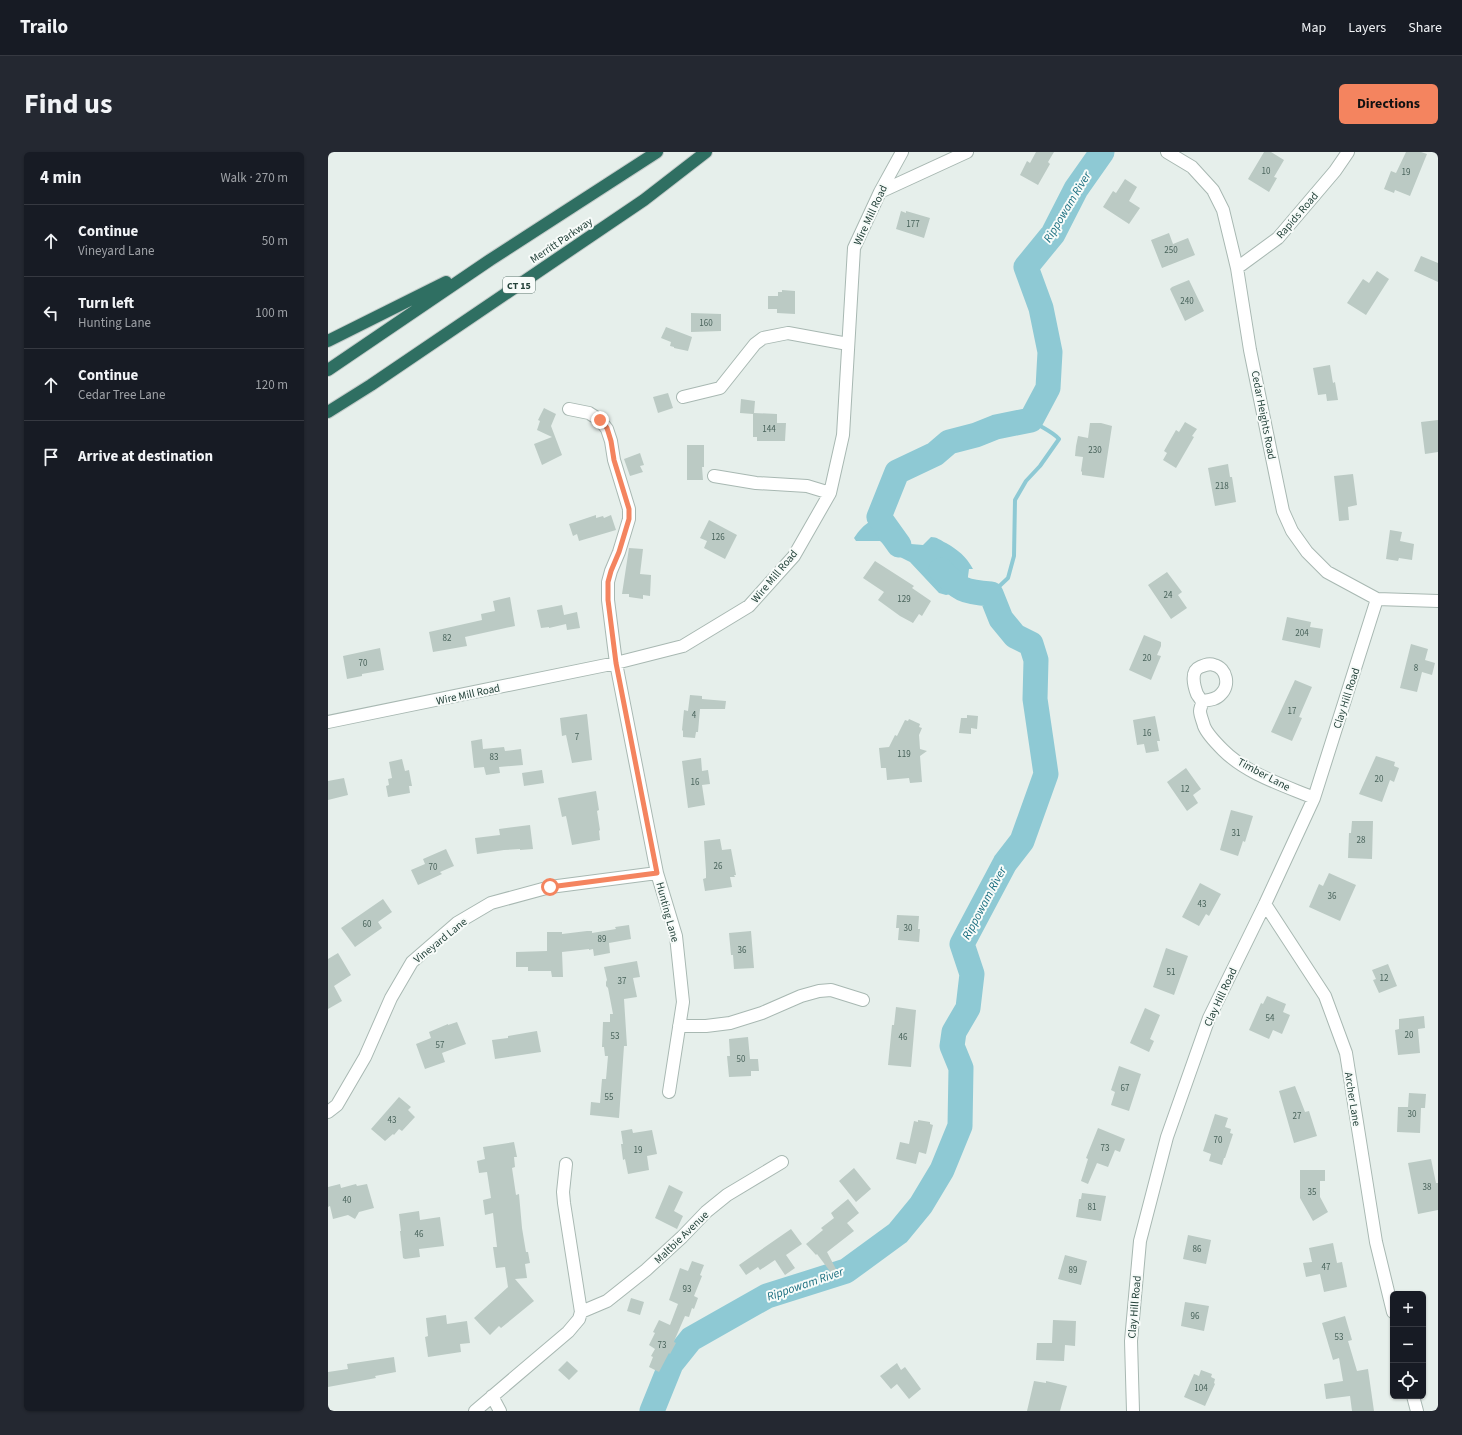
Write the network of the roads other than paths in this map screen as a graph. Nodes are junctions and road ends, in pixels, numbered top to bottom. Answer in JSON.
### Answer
{"nodes":[{"id":1,"x":656,"y":152,"type":"edge"},
{"id":2,"x":706,"y":152,"type":"edge"},
{"id":3,"x":902,"y":152,"type":"edge"},
{"id":4,"x":967,"y":152,"type":"edge"},
{"id":5,"x":1167,"y":152,"type":"edge"},
{"id":6,"x":1348,"y":152,"type":"edge"},
{"id":7,"x":880,"y":192,"type":"junction"},
{"id":8,"x":490,"y":260,"type":"junction"},
{"id":9,"x":1237,"y":268,"type":"junction"},
{"id":10,"x":328,"y":342,"type":"edge"},
{"id":11,"x":848,"y":344,"type":"junction"},
{"id":12,"x":328,"y":370,"type":"edge"},
{"id":13,"x":371,"y":385,"type":"junction"},
{"id":14,"x":683,"y":397,"type":"dead end"},
{"id":15,"x":569,"y":409,"type":"dead end"},
{"id":16,"x":328,"y":412,"type":"edge"},
{"id":17,"x":328,"y":417,"type":"edge"},
{"id":18,"x":714,"y":476,"type":"dead end"},
{"id":19,"x":830,"y":493,"type":"junction"},
{"id":20,"x":1377,"y":599,"type":"junction"},
{"id":21,"x":1438,"y":601,"type":"edge"},
{"id":22,"x":616,"y":663,"type":"junction"},
{"id":23,"x":1202,"y":702,"type":"dead end"},
{"id":24,"x":328,"y":722,"type":"edge"},
{"id":25,"x":1314,"y":798,"type":"junction"},
{"id":26,"x":657,"y":873,"type":"junction"},
{"id":27,"x":1265,"y":904,"type":"junction"},
{"id":28,"x":863,"y":1000,"type":"dead end"},
{"id":29,"x":679,"y":1026,"type":"junction"},
{"id":30,"x":669,"y":1092,"type":"dead end"},
{"id":31,"x":328,"y":1112,"type":"edge"},
{"id":32,"x":782,"y":1162,"type":"dead end"},
{"id":33,"x":566,"y":1164,"type":"dead end"},
{"id":34,"x":1390,"y":1300,"type":"edge"},
{"id":35,"x":581,"y":1312,"type":"junction"},
{"id":36,"x":492,"y":1396,"type":"junction"},
{"id":37,"x":1414,"y":1399,"type":"edge"},
{"id":38,"x":475,"y":1411,"type":"edge"},
{"id":39,"x":500,"y":1411,"type":"edge"},
{"id":40,"x":1133,"y":1411,"type":"edge"},
{"id":41,"x":1417,"y":1411,"type":"edge"}],
"edges":[{"from":1,"to":8,"type":"highway","name":"Merritt Parkway"},
{"from":2,"to":13,"type":"highway","name":"Merritt Parkway","number":"CT 15"},
{"from":3,"to":7,"type":"street","name":"Wire Mill Road"},
{"from":4,"to":7,"type":"street"},
{"from":5,"to":9,"type":"street","name":"Cedar Heights Road"},
{"from":6,"to":9,"type":"street","name":"Rapids Road"},
{"from":7,"to":11,"type":"street","name":"Wire Mill Road"},
{"from":8,"to":10,"type":"highway"},
{"from":8,"to":12,"type":"highway","name":"Merritt Parkway"},
{"from":9,"to":20,"type":"street","name":"Cedar Heights Road"},
{"from":11,"to":14,"type":"street"},
{"from":11,"to":19,"type":"street","name":"Wire Mill Road"},
{"from":13,"to":16,"type":"highway","name":"Merritt Parkway","number":"CT 15"},
{"from":13,"to":17,"type":"highway"},
{"from":15,"to":22,"type":"street","name":"Hunting Lane"},
{"from":18,"to":19,"type":"street"},
{"from":19,"to":22,"type":"street","name":"Wire Mill Road"},
{"from":20,"to":21,"type":"street","name":"Cedar Heights Road"},
{"from":20,"to":25,"type":"street","name":"Clay Hill Road"},
{"from":22,"to":24,"type":"street","name":"Wire Mill Road"},
{"from":22,"to":26,"type":"street","name":"Hunting Lane"},
{"from":23,"to":25,"type":"street","name":"Timber Lane"},
{"from":25,"to":27,"type":"street","name":"Clay Hill Road"},
{"from":26,"to":29,"type":"street","name":"Hunting Lane"},
{"from":26,"to":31,"type":"street","name":"Vineyard Lane"},
{"from":27,"to":34,"type":"street","name":"Archer Lane"},
{"from":27,"to":40,"type":"street","name":"Clay Hill Road"},
{"from":28,"to":29,"type":"street"},
{"from":29,"to":30,"type":"street","name":"Hunting Lane"},
{"from":32,"to":35,"type":"street","name":"Maltbie Avenue"},
{"from":33,"to":35,"type":"street"},
{"from":35,"to":36,"type":"street"},
{"from":36,"to":38,"type":"street"},
{"from":36,"to":39,"type":"street"},
{"from":37,"to":41,"type":"street"}]}
